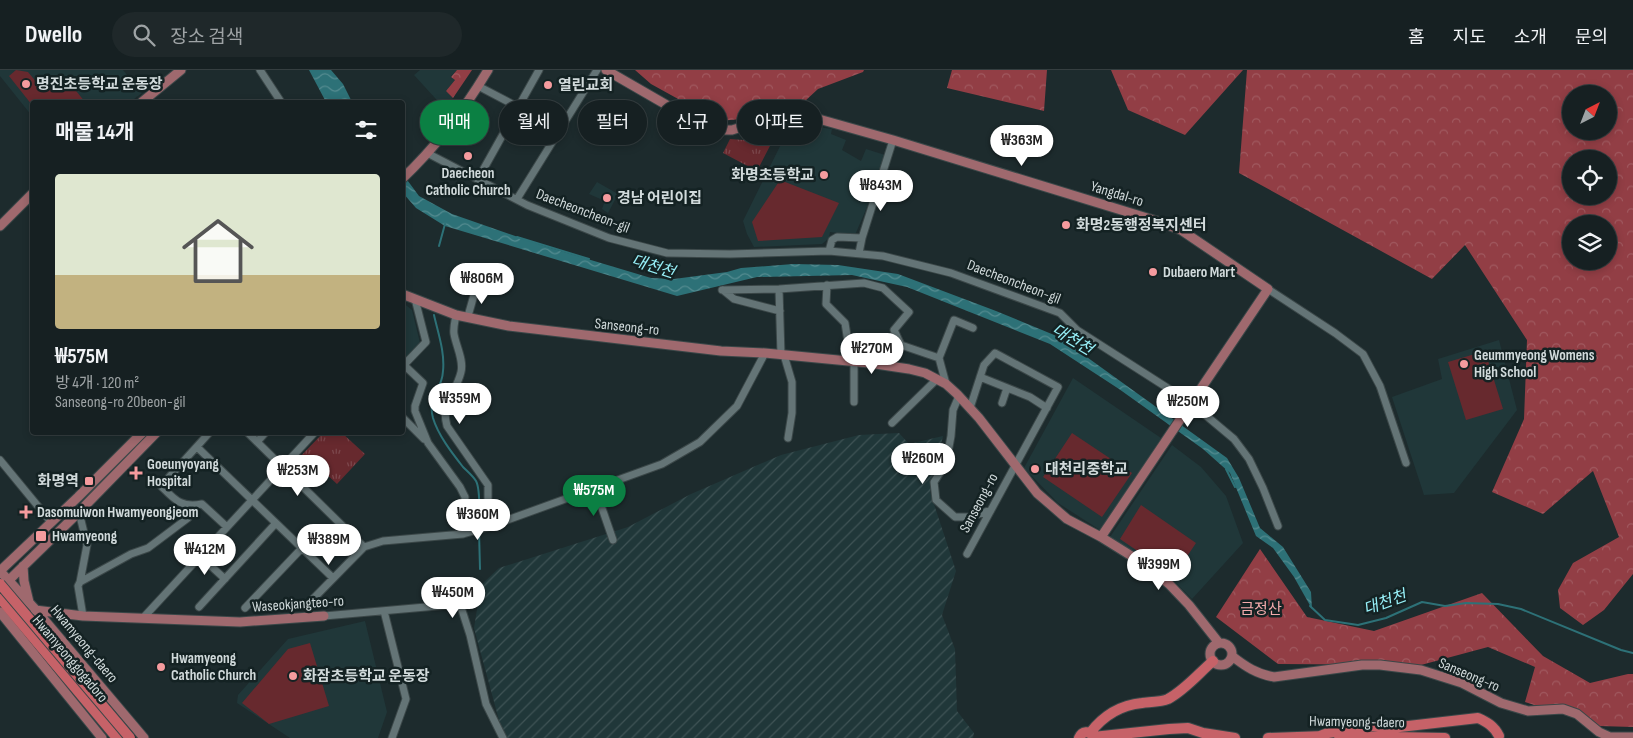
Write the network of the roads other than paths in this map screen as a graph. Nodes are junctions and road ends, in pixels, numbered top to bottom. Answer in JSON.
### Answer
{"nodes":[{"id":1,"x":181,"y":70,"type":"edge"},
{"id":2,"x":260,"y":70,"type":"edge"},
{"id":3,"x":488,"y":70,"type":"edge"},
{"id":4,"x":539,"y":70,"type":"edge"},
{"id":5,"x":597,"y":70,"type":"edge"},
{"id":6,"x":606,"y":70,"type":"edge"},
{"id":7,"x":478,"y":86,"type":"junction"},
{"id":8,"x":144,"y":100,"type":"edge"},
{"id":9,"x":280,"y":100,"type":"edge"},
{"id":10,"x":507,"y":100,"type":"edge"},
{"id":11,"x":522,"y":100,"type":"edge"},
{"id":12,"x":568,"y":116,"type":"edge"},
{"id":13,"x":893,"y":140,"type":"junction"},
{"id":14,"x":499,"y":142,"type":"edge"},
{"id":15,"x":550,"y":145,"type":"edge"},
{"id":16,"x":428,"y":154,"type":"junction"},
{"id":17,"x":405,"y":176,"type":"edge"},
{"id":18,"x":478,"y":179,"type":"junction"},
{"id":19,"x":30,"y":196,"type":"edge"},
{"id":20,"x":517,"y":199,"type":"junction"},
{"id":21,"x":0,"y":226,"type":"edge"},
{"id":22,"x":862,"y":238,"type":"junction"},
{"id":23,"x":828,"y":251,"type":"junction"},
{"id":24,"x":859,"y":253,"type":"junction"},
{"id":25,"x":827,"y":286,"type":"junction"},
{"id":26,"x":476,"y":288,"type":"dead end"},
{"id":27,"x":779,"y":289,"type":"junction"},
{"id":28,"x":1268,"y":289,"type":"junction"},
{"id":29,"x":405,"y":295,"type":"edge"},
{"id":30,"x":415,"y":299,"type":"junction"},
{"id":31,"x":780,"y":312,"type":"junction"},
{"id":32,"x":456,"y":315,"type":"junction"},
{"id":33,"x":468,"y":316,"type":"junction"},
{"id":34,"x":973,"y":328,"type":"dead end"},
{"id":35,"x":901,"y":345,"type":"junction"},
{"id":36,"x":765,"y":353,"type":"junction"},
{"id":37,"x":783,"y":355,"type":"junction"},
{"id":38,"x":939,"y":358,"type":"junction"},
{"id":39,"x":854,"y":362,"type":"junction"},
{"id":40,"x":405,"y":365,"type":"edge"},
{"id":41,"x":890,"y":366,"type":"junction"},
{"id":42,"x":405,"y":367,"type":"edge"},
{"id":43,"x":980,"y":377,"type":"junction"},
{"id":44,"x":937,"y":379,"type":"junction"},
{"id":45,"x":946,"y":384,"type":"junction"},
{"id":46,"x":1007,"y":388,"type":"junction"},
{"id":47,"x":959,"y":396,"type":"junction"},
{"id":48,"x":854,"y":402,"type":"dead end"},
{"id":49,"x":1002,"y":403,"type":"dead end"},
{"id":50,"x":1189,"y":406,"type":"junction"},
{"id":51,"x":970,"y":408,"type":"junction"},
{"id":52,"x":1047,"y":408,"type":"junction"},
{"id":53,"x":405,"y":420,"type":"edge"},
{"id":54,"x":892,"y":423,"type":"dead end"},
{"id":55,"x":140,"y":435,"type":"edge"},
{"id":56,"x":153,"y":435,"type":"edge"},
{"id":57,"x":207,"y":435,"type":"edge"},
{"id":58,"x":250,"y":435,"type":"edge"},
{"id":59,"x":264,"y":435,"type":"edge"},
{"id":60,"x":312,"y":435,"type":"edge"},
{"id":61,"x":788,"y":438,"type":"dead end"},
{"id":62,"x":258,"y":442,"type":"junction"},
{"id":63,"x":428,"y":442,"type":"junction"},
{"id":64,"x":197,"y":447,"type":"junction"},
{"id":65,"x":0,"y":460,"type":"edge"},
{"id":66,"x":1406,"y":463,"type":"dead end"},
{"id":67,"x":1015,"y":466,"type":"junction"},
{"id":68,"x":283,"y":467,"type":"junction"},
{"id":69,"x":595,"y":488,"type":"junction"},
{"id":70,"x":253,"y":500,"type":"junction"},
{"id":71,"x":191,"y":506,"type":"junction"},
{"id":72,"x":991,"y":510,"type":"junction"},
{"id":73,"x":79,"y":512,"type":"junction"},
{"id":74,"x":51,"y":522,"type":"junction"},
{"id":75,"x":276,"y":523,"type":"junction"},
{"id":76,"x":1278,"y":526,"type":"dead end"},
{"id":77,"x":488,"y":527,"type":"junction"},
{"id":78,"x":227,"y":528,"type":"junction"},
{"id":79,"x":463,"y":534,"type":"junction"},
{"id":80,"x":1100,"y":537,"type":"junction"},
{"id":81,"x":613,"y":540,"type":"dead end"},
{"id":82,"x":364,"y":547,"type":"junction"},
{"id":83,"x":302,"y":548,"type":"junction"},
{"id":84,"x":968,"y":554,"type":"dead end"},
{"id":85,"x":200,"y":556,"type":"junction"},
{"id":86,"x":23,"y":566,"type":"junction"},
{"id":87,"x":0,"y":571,"type":"edge"},
{"id":88,"x":333,"y":578,"type":"junction"},
{"id":89,"x":225,"y":579,"type":"junction"},
{"id":90,"x":4,"y":582,"type":"edge"},
{"id":91,"x":80,"y":582,"type":"junction"},
{"id":92,"x":0,"y":588,"type":"edge"},
{"id":93,"x":0,"y":597,"type":"edge"},
{"id":94,"x":29,"y":602,"type":"junction"},
{"id":95,"x":310,"y":602,"type":"dead end"},
{"id":96,"x":199,"y":607,"type":"dead end"},
{"id":97,"x":245,"y":608,"type":"dead end"},
{"id":98,"x":36,"y":610,"type":"junction"},
{"id":99,"x":384,"y":611,"type":"junction"},
{"id":100,"x":0,"y":613,"type":"edge"},
{"id":101,"x":83,"y":616,"type":"junction"},
{"id":102,"x":324,"y":616,"type":"joint"},
{"id":103,"x":143,"y":618,"type":"junction"},
{"id":104,"x":1219,"y":643,"type":"junction"},
{"id":105,"x":1232,"y":656,"type":"junction"},
{"id":106,"x":1213,"y":661,"type":"junction"},
{"id":107,"x":1102,"y":720,"type":"junction"},
{"id":108,"x":1116,"y":734,"type":"junction"},
{"id":109,"x":1092,"y":736,"type":"edge"},
{"id":110,"x":1320,"y":736,"type":"junction"},
{"id":111,"x":1499,"y":736,"type":"dead end"},
{"id":112,"x":1633,"y":737,"type":"edge"},
{"id":113,"x":102,"y":738,"type":"edge"},
{"id":114,"x":117,"y":738,"type":"edge"},
{"id":115,"x":130,"y":738,"type":"edge"},
{"id":116,"x":144,"y":738,"type":"edge"},
{"id":117,"x":392,"y":738,"type":"edge"},
{"id":118,"x":503,"y":738,"type":"edge"},
{"id":119,"x":1079,"y":738,"type":"edge"},
{"id":120,"x":1235,"y":738,"type":"edge"},
{"id":121,"x":1268,"y":738,"type":"edge"},
{"id":122,"x":1445,"y":738,"type":"edge"}],
"edges":[{"from":1,"to":8,"type":"main road"},
{"from":2,"to":9,"type":"street"},
{"from":3,"to":7,"type":"main road"},
{"from":4,"to":11,"type":"street"},
{"from":5,"to":12,"type":"street"},
{"from":6,"to":13,"type":"main road","name":"Yangdal-ro"},
{"from":7,"to":10,"type":"street"},
{"from":7,"to":16,"type":"main road"},
{"from":13,"to":22,"type":"street"},
{"from":13,"to":28,"type":"main road","name":"Yangdal-ro"},
{"from":14,"to":18,"type":"street"},
{"from":15,"to":20,"type":"street"},
{"from":16,"to":17,"type":"main road"},
{"from":16,"to":18,"type":"street","name":"Daecheoncheon-gil"},
{"from":18,"to":20,"type":"street","name":"Daecheoncheon-gil"},
{"from":19,"to":21,"type":"main road"},
{"from":20,"to":23,"type":"street","name":"Daecheoncheon-gil"},
{"from":22,"to":23,"type":"street"},
{"from":22,"to":24,"type":"street"},
{"from":23,"to":24,"type":"street","name":"Daecheoncheon-gil"},
{"from":24,"to":50,"type":"street","name":"Daecheoncheon-gil"},
{"from":25,"to":27,"type":"street"},
{"from":25,"to":35,"type":"street"},
{"from":25,"to":39,"type":"street"},
{"from":26,"to":33,"type":"street"},
{"from":27,"to":31,"type":"street"},
{"from":27,"to":31,"type":"street"},
{"from":28,"to":50,"type":"main road"},
{"from":28,"to":66,"type":"street","name":"Yangdal-ro"},
{"from":29,"to":30,"type":"main road","name":"Sanseong-ro"},
{"from":30,"to":32,"type":"main road","name":"Sanseong-ro"},
{"from":30,"to":40,"type":"street"},
{"from":31,"to":37,"type":"street"},
{"from":32,"to":33,"type":"main road","name":"Sanseong-ro"},
{"from":32,"to":77,"type":"street"},
{"from":33,"to":36,"type":"main road","name":"Sanseong-ro"},
{"from":34,"to":38,"type":"street"},
{"from":35,"to":38,"type":"street"},
{"from":35,"to":41,"type":"street"},
{"from":36,"to":37,"type":"main road","name":"Sanseong-ro"},
{"from":36,"to":69,"type":"street"},
{"from":37,"to":39,"type":"main road","name":"Sanseong-ro"},
{"from":37,"to":61,"type":"street"},
{"from":38,"to":45,"type":"street"},
{"from":39,"to":41,"type":"main road","name":"Sanseong-ro"},
{"from":39,"to":48,"type":"street"},
{"from":41,"to":44,"type":"main road","name":"Sanseong-ro"},
{"from":42,"to":63,"type":"street"},
{"from":43,"to":46,"type":"street"},
{"from":43,"to":51,"type":"street"},
{"from":43,"to":52,"type":"street","name":"Sanseong-ro"},
{"from":44,"to":45,"type":"main road","name":"Sanseong-ro"},
{"from":44,"to":54,"type":"street"},
{"from":45,"to":47,"type":"main road","name":"Sanseong-ro"},
{"from":46,"to":49,"type":"street"},
{"from":46,"to":52,"type":"street"},
{"from":47,"to":51,"type":"main road","name":"Sanseong-ro"},
{"from":47,"to":72,"type":"street"},
{"from":50,"to":76,"type":"street","name":"Daecheoncheon-gil"},
{"from":50,"to":80,"type":"main road"},
{"from":51,"to":67,"type":"main road","name":"Sanseong-ro"},
{"from":52,"to":67,"type":"street","name":"Sanseong-ro"},
{"from":53,"to":63,"type":"street"},
{"from":55,"to":74,"type":"main road"},
{"from":56,"to":73,"type":"main road"},
{"from":57,"to":64,"type":"street"},
{"from":58,"to":62,"type":"street"},
{"from":59,"to":62,"type":"street"},
{"from":60,"to":68,"type":"street"},
{"from":62,"to":68,"type":"street"},
{"from":63,"to":79,"type":"street"},
{"from":64,"to":70,"type":"street"},
{"from":64,"to":71,"type":"street"},
{"from":65,"to":74,"type":"street"},
{"from":67,"to":72,"type":"street","name":"Sanseong-ro"},
{"from":67,"to":80,"type":"main road","name":"Sanseong-ro"},
{"from":68,"to":70,"type":"street"},
{"from":68,"to":82,"type":"street"},
{"from":69,"to":77,"type":"street"},
{"from":69,"to":81,"type":"street"},
{"from":70,"to":75,"type":"street"},
{"from":70,"to":78,"type":"street"},
{"from":71,"to":78,"type":"street"},
{"from":71,"to":91,"type":"street"},
{"from":72,"to":84,"type":"street","name":"Sanseong-ro"},
{"from":73,"to":86,"type":"main road"},
{"from":73,"to":91,"type":"street"},
{"from":74,"to":87,"type":"main road"},
{"from":75,"to":83,"type":"street"},
{"from":75,"to":89,"type":"street"},
{"from":77,"to":79,"type":"street"},
{"from":78,"to":85,"type":"street"},
{"from":79,"to":82,"type":"street"},
{"from":80,"to":104,"type":"main road","name":"Sanseong-ro"},
{"from":82,"to":88,"type":"street"},
{"from":83,"to":88,"type":"street"},
{"from":83,"to":97,"type":"street"},
{"from":85,"to":89,"type":"street"},
{"from":85,"to":103,"type":"street"},
{"from":86,"to":90,"type":"main road"},
{"from":86,"to":94,"type":"main road"},
{"from":87,"to":90,"type":"main road","name":"Hwamyeong-daero"},
{"from":88,"to":95,"type":"street"},
{"from":89,"to":96,"type":"street"},
{"from":90,"to":92,"type":"main road"},
{"from":90,"to":94,"type":"main road","name":"Hwamyeong-daero"},
{"from":90,"to":115,"type":"highway","name":"Hwamyeonggogadoro","bridge":true},
{"from":91,"to":101,"type":"street"},
{"from":93,"to":98,"type":"main road","name":"Waseokjangteo-ro"},
{"from":93,"to":114,"type":"highway","name":"Hwamyeonggogadoro"},
{"from":94,"to":98,"type":"main road","name":"Hwamyeong-daero"},
{"from":98,"to":101,"type":"main road","name":"Waseokjangteo-ro"},
{"from":98,"to":116,"type":"main road","name":"Hwamyeong-daero"},
{"from":99,"to":102,"type":"street","name":"Waseokjangteo-ro"},
{"from":99,"to":117,"type":"street"},
{"from":99,"to":118,"type":"street","name":"Waseokjangteo-ro"},
{"from":100,"to":113,"type":"main road"},
{"from":101,"to":103,"type":"main road","name":"Waseokjangteo-ro"},
{"from":102,"to":103,"type":"main road","name":"Waseokjangteo-ro"},
{"from":104,"to":105,"type":"main road"},
{"from":104,"to":106,"type":"main road"},
{"from":105,"to":106,"type":"main road"},
{"from":105,"to":112,"type":"main road","name":"Sanseong-ro"},
{"from":106,"to":107,"type":"highway"},
{"from":107,"to":108,"type":"highway"},
{"from":107,"to":109,"type":"highway"},
{"from":108,"to":109,"type":"highway"},
{"from":108,"to":120,"type":"highway"},
{"from":109,"to":119,"type":"highway"},
{"from":110,"to":111,"type":"highway"},
{"from":110,"to":121,"type":"highway","name":"Hwamyeong-daero"},
{"from":110,"to":122,"type":"highway","name":"Hwamyeong-daero"}]}
